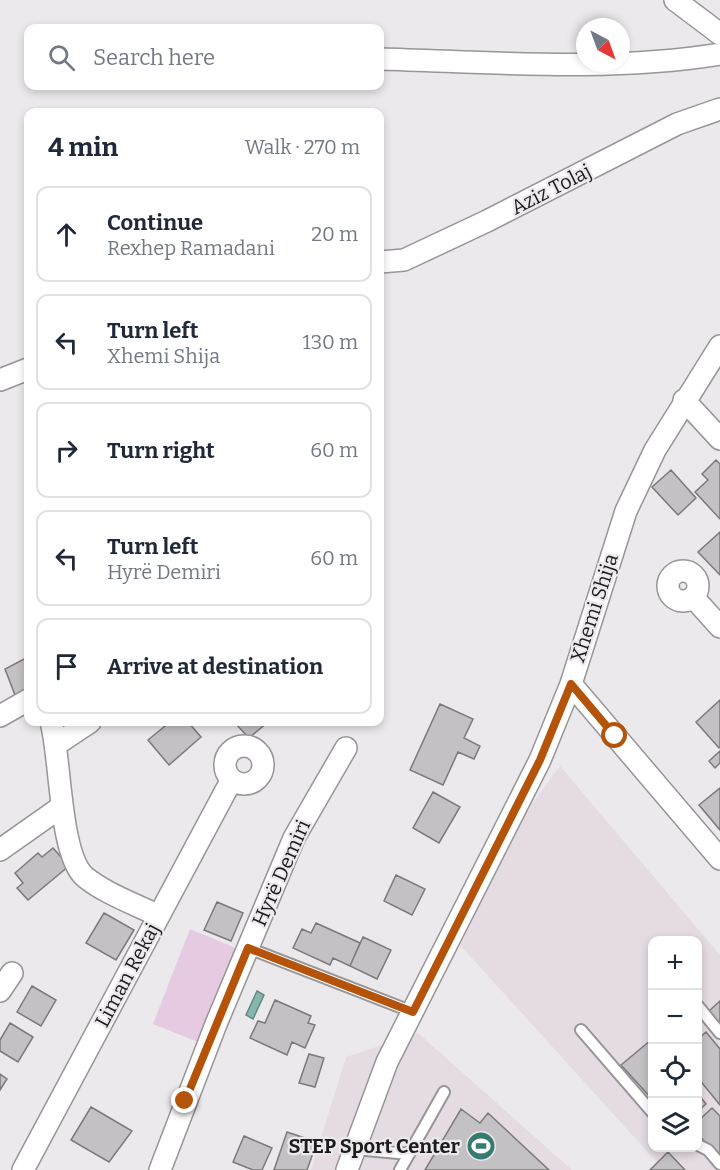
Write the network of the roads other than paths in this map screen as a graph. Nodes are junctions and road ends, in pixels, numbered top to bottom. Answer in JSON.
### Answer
{"nodes":[{"id":1,"x":675,"y":0,"type":"edge"},
{"id":2,"x":720,"y":34,"type":"edge"},
{"id":3,"x":720,"y":54,"type":"edge"},
{"id":4,"x":384,"y":59,"type":"edge"},
{"id":5,"x":720,"y":109,"type":"edge"},
{"id":6,"x":384,"y":262,"type":"edge"},
{"id":7,"x":720,"y":346,"type":"edge"},
{"id":8,"x":24,"y":371,"type":"edge"},
{"id":9,"x":0,"y":380,"type":"edge"},
{"id":10,"x":684,"y":400,"type":"junction"},
{"id":11,"x":720,"y":439,"type":"edge"},
{"id":12,"x":693,"y":597,"type":"dead end"},
{"id":13,"x":720,"y":627,"type":"edge"},
{"id":14,"x":571,"y":684,"type":"junction"},
{"id":15,"x":24,"y":702,"type":"edge"},
{"id":16,"x":0,"y":716,"type":"edge"},
{"id":17,"x":52,"y":726,"type":"edge"},
{"id":18,"x":84,"y":726,"type":"edge"},
{"id":19,"x":57,"y":744,"type":"junction"},
{"id":20,"x":346,"y":748,"type":"dead end"},
{"id":21,"x":231,"y":781,"type":"dead end"},
{"id":22,"x":61,"y":807,"type":"junction"},
{"id":23,"x":0,"y":850,"type":"edge"},
{"id":24,"x":720,"y":859,"type":"edge"},
{"id":25,"x":159,"y":916,"type":"junction"},
{"id":26,"x":248,"y":948,"type":"junction"},
{"id":27,"x":12,"y":973,"type":"dead end"},
{"id":28,"x":0,"y":991,"type":"edge"},
{"id":29,"x":702,"y":1011,"type":"edge"},
{"id":30,"x":413,"y":1012,"type":"junction"},
{"id":31,"x":581,"y":1030,"type":"dead end"},
{"id":32,"x":720,"y":1033,"type":"edge"},
{"id":33,"x":444,"y":1092,"type":"dead end"},
{"id":34,"x":648,"y":1107,"type":"edge"},
{"id":35,"x":702,"y":1147,"type":"edge"},
{"id":36,"x":355,"y":1149,"type":"junction"},
{"id":37,"x":409,"y":1154,"type":"junction"},
{"id":38,"x":720,"y":1164,"type":"edge"},
{"id":39,"x":23,"y":1170,"type":"edge"},
{"id":40,"x":160,"y":1170,"type":"edge"},
{"id":41,"x":346,"y":1170,"type":"edge"},
{"id":42,"x":400,"y":1170,"type":"edge"}],
"edges":[{"from":1,"to":2,"type":"street"},
{"from":3,"to":4,"type":"street"},
{"from":5,"to":6,"type":"street","name":"Aziz Tolaj"},
{"from":7,"to":10,"type":"street","name":"Xhemi Shija"},
{"from":8,"to":9,"type":"street"},
{"from":10,"to":11,"type":"street"},
{"from":10,"to":14,"type":"street","name":"Xhemi Shija"},
{"from":12,"to":13,"type":"street"},
{"from":14,"to":24,"type":"street"},
{"from":14,"to":30,"type":"street","name":"Xhemi Shija"},
{"from":15,"to":16,"type":"street"},
{"from":17,"to":19,"type":"street"},
{"from":18,"to":19,"type":"street"},
{"from":19,"to":22,"type":"street"},
{"from":20,"to":26,"type":"street","name":"Hyrë Demiri"},
{"from":21,"to":25,"type":"street","name":"Liman Rekaj"},
{"from":22,"to":23,"type":"street"},
{"from":22,"to":25,"type":"street"},
{"from":25,"to":39,"type":"street","name":"Liman Rekaj"},
{"from":26,"to":30,"type":"lane"},
{"from":26,"to":40,"type":"street","name":"Hyrë Demiri"},
{"from":27,"to":28,"type":"street"},
{"from":29,"to":32,"type":"lane"},
{"from":30,"to":36,"type":"street","name":"Xhemi Shija"},
{"from":31,"to":34,"type":"lane"},
{"from":33,"to":37,"type":"lane"},
{"from":35,"to":38,"type":"lane"},
{"from":36,"to":37,"type":"lane"},
{"from":36,"to":41,"type":"street","name":"Xhemi Shija"},
{"from":37,"to":42,"type":"lane"}]}
